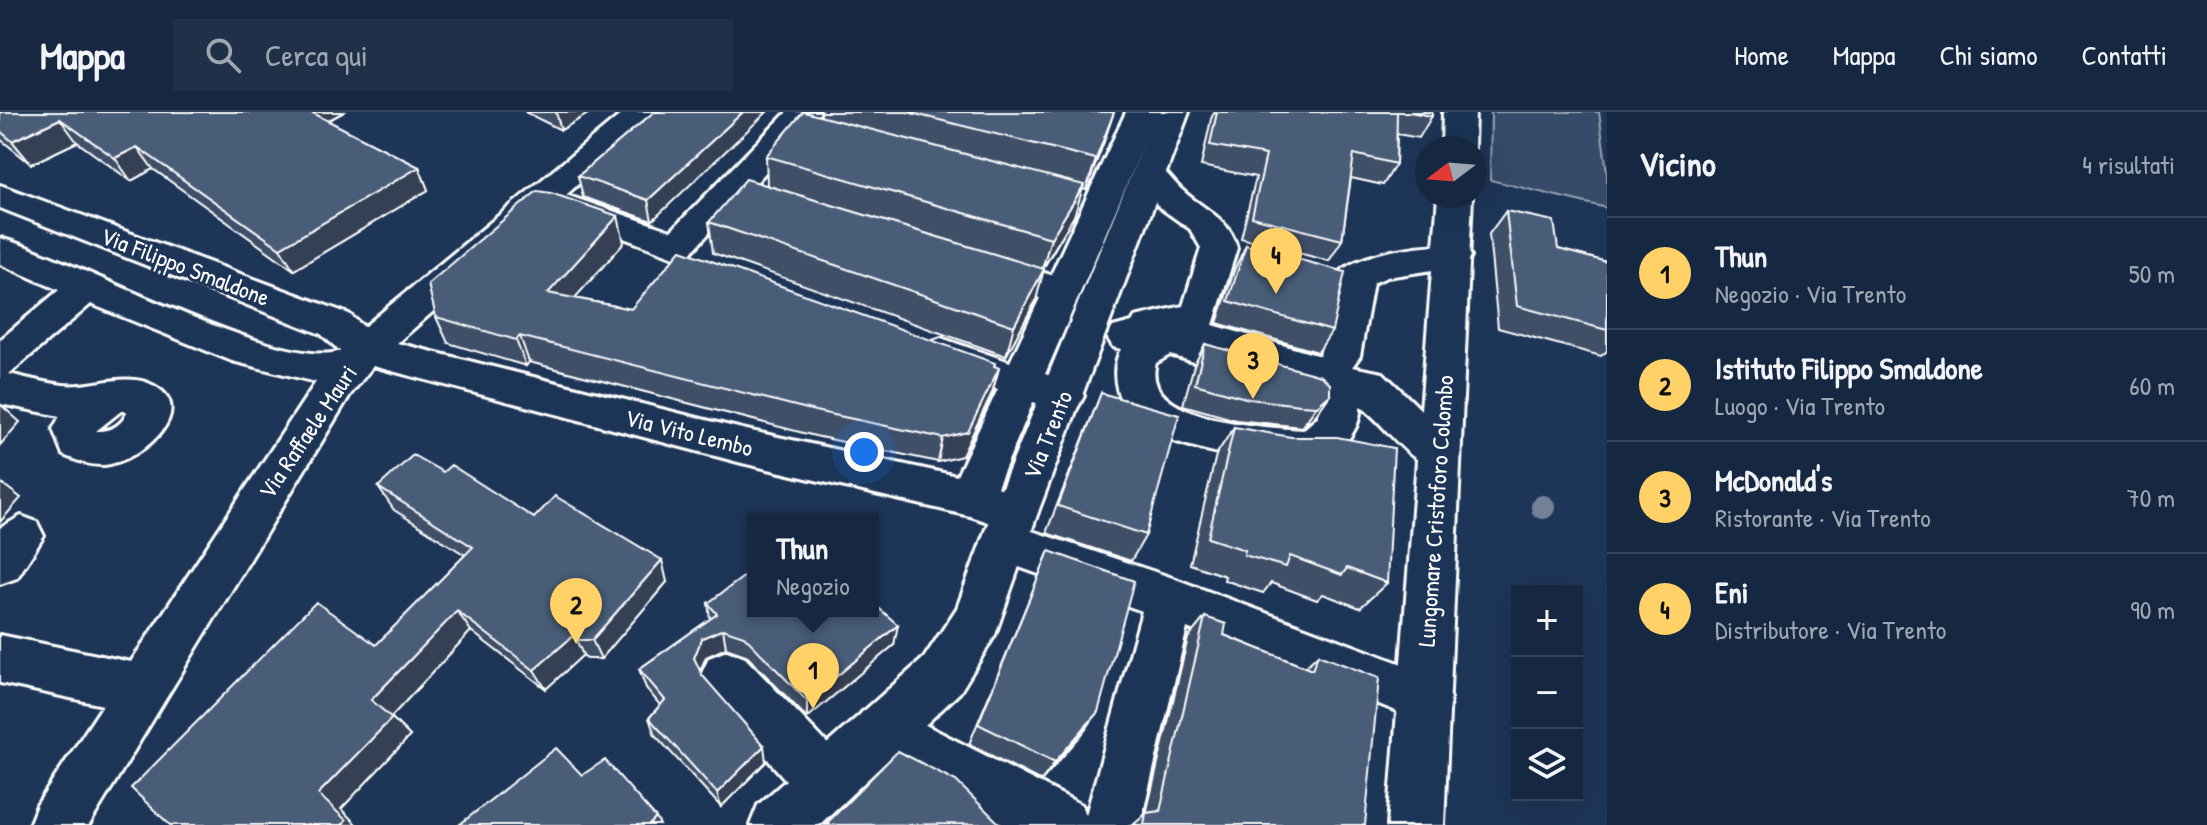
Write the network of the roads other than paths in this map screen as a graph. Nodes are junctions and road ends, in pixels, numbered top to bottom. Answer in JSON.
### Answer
{"nodes":[{"id":1,"x":643,"y":112,"type":"edge"},
{"id":2,"x":1173,"y":112,"type":"edge"},
{"id":3,"x":1459,"y":112,"type":"edge"},
{"id":4,"x":805,"y":124,"type":"edge"},
{"id":5,"x":1458,"y":136,"type":"edge"},
{"id":6,"x":1135,"y":140,"type":"edge"},
{"id":7,"x":730,"y":190,"type":"junction"},
{"id":8,"x":0,"y":196,"type":"edge"},
{"id":9,"x":538,"y":202,"type":"junction"},
{"id":10,"x":1101,"y":205,"type":"junction"},
{"id":11,"x":1455,"y":208,"type":"edge"},
{"id":12,"x":820,"y":218,"type":"edge"},
{"id":13,"x":1453,"y":256,"type":"junction"},
{"id":14,"x":956,"y":260,"type":"edge"},
{"id":15,"x":9,"y":266,"type":"edge"},
{"id":16,"x":711,"y":270,"type":"edge"},
{"id":17,"x":1064,"y":287,"type":"junction"},
{"id":18,"x":85,"y":289,"type":"junction"},
{"id":19,"x":1103,"y":293,"type":"junction"},
{"id":20,"x":1158,"y":337,"type":"junction"},
{"id":21,"x":902,"y":339,"type":"edge"},
{"id":22,"x":1340,"y":356,"type":"junction"},
{"id":23,"x":357,"y":358,"type":"junction"},
{"id":24,"x":0,"y":362,"type":"edge"},
{"id":25,"x":1070,"y":381,"type":"junction"},
{"id":26,"x":1022,"y":382,"type":"junction"},
{"id":27,"x":0,"y":388,"type":"edge"},
{"id":28,"x":106,"y":399,"type":"dead end"},
{"id":29,"x":1389,"y":404,"type":"junction"},
{"id":30,"x":1438,"y":453,"type":"junction"},
{"id":31,"x":970,"y":497,"type":"junction"},
{"id":32,"x":1010,"y":527,"type":"junction"},
{"id":33,"x":1170,"y":599,"type":"junction"},
{"id":34,"x":0,"y":659,"type":"edge"},
{"id":35,"x":727,"y":675,"type":"dead end"},
{"id":36,"x":141,"y":689,"type":"junction"},
{"id":37,"x":1424,"y":697,"type":"junction"},
{"id":38,"x":881,"y":731,"type":"junction"},
{"id":39,"x":825,"y":782,"type":"junction"},
{"id":40,"x":57,"y":825,"type":"edge"},
{"id":41,"x":778,"y":825,"type":"edge"},
{"id":42,"x":1062,"y":825,"type":"edge"},
{"id":43,"x":1112,"y":825,"type":"edge"},
{"id":44,"x":1416,"y":825,"type":"edge"}],
"edges":[{"from":1,"to":9,"type":"street","name":"Via Raffaele Mauri"},
{"from":2,"to":6,"type":"street","name":"Via Trento"},
{"from":3,"to":5,"type":"street"},
{"from":4,"to":7,"type":"street"},
{"from":6,"to":10,"type":"street","name":"Via Trento"},
{"from":6,"to":20,"type":"street"},
{"from":7,"to":9,"type":"street"},
{"from":7,"to":12,"type":"street"},
{"from":8,"to":23,"type":"street","name":"Via Filippo Smaldone"},
{"from":9,"to":16,"type":"street"},
{"from":9,"to":23,"type":"street","name":"Via Raffaele Mauri"},
{"from":10,"to":17,"type":"street","name":"Via Trento"},
{"from":10,"to":19,"type":"street","name":"Via Trento"},
{"from":11,"to":13,"type":"street","name":"Lungomare Cristoforo Colombo"},
{"from":13,"to":22,"type":"street"},
{"from":13,"to":30,"type":"street","name":"Lungomare Cristoforo Colombo"},
{"from":14,"to":17,"type":"street"},
{"from":15,"to":18,"type":"street"},
{"from":17,"to":19,"type":"street"},
{"from":17,"to":26,"type":"street","name":"Via Trento"},
{"from":18,"to":23,"type":"street"},
{"from":18,"to":24,"type":"street"},
{"from":19,"to":20,"type":"street"},
{"from":19,"to":25,"type":"street","name":"Via Trento"},
{"from":20,"to":22,"type":"street"},
{"from":20,"to":25,"type":"street"},
{"from":20,"to":29,"type":"street"},
{"from":21,"to":26,"type":"street"},
{"from":22,"to":29,"type":"street"},
{"from":23,"to":31,"type":"street","name":"Via Vito Lembo"},
{"from":23,"to":36,"type":"street","name":"Via Raffaele Mauri"},
{"from":25,"to":26,"type":"street"},
{"from":25,"to":32,"type":"street","name":"Via Trento"},
{"from":26,"to":31,"type":"street","name":"Via Trento"},
{"from":27,"to":28,"type":"street"},
{"from":29,"to":30,"type":"street"},
{"from":30,"to":37,"type":"street","name":"Lungomare Cristoforo Colombo"},
{"from":31,"to":32,"type":"street","name":"Via Vito Lembo"},
{"from":32,"to":33,"type":"street","name":"Via Vito Lembo"},
{"from":32,"to":38,"type":"street","name":"Via Trento"},
{"from":33,"to":37,"type":"street","name":"Via Vito Lembo"},
{"from":33,"to":43,"type":"street"},
{"from":34,"to":36,"type":"street"},
{"from":35,"to":39,"type":"street"},
{"from":36,"to":40,"type":"street","name":"Via Raffaele Mauri"},
{"from":37,"to":44,"type":"street","name":"Lungomare Cristoforo Colombo"},
{"from":38,"to":39,"type":"street","name":"Via Trento"},
{"from":38,"to":42,"type":"street"},
{"from":39,"to":41,"type":"street","name":"Via Trento"}]}
